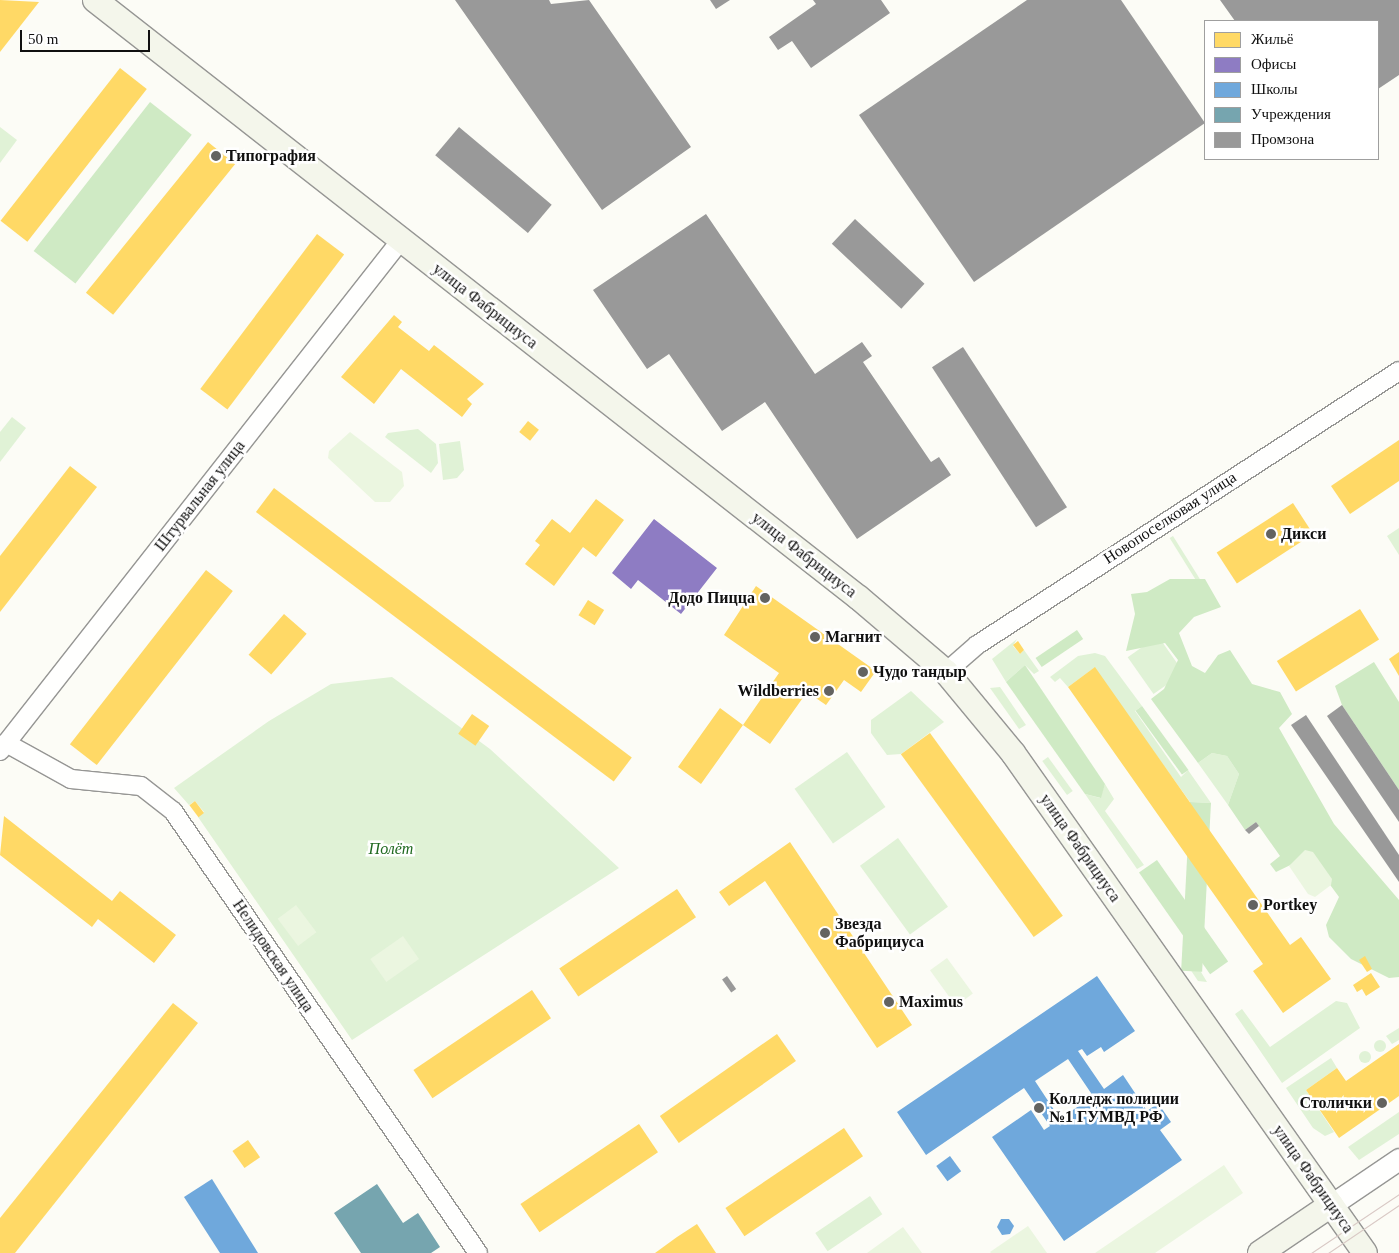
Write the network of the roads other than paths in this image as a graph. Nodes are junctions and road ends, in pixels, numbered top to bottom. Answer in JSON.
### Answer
{"nodes":[{"id":1,"x":95,"y":0,"type":"edge"},
{"id":2,"x":401,"y":240,"type":"junction"},
{"id":3,"x":1399,"y":371,"type":"edge"},
{"id":4,"x":946,"y":672,"type":"junction"},
{"id":5,"x":3,"y":748,"type":"edge"},
{"id":6,"x":1399,"y":1159,"type":"edge"},
{"id":7,"x":1331,"y":1204,"type":"junction"},
{"id":8,"x":478,"y":1253,"type":"edge"},
{"id":9,"x":1260,"y":1253,"type":"edge"},
{"id":10,"x":1365,"y":1253,"type":"edge"}],
"edges":[{"from":1,"to":2,"type":"main road","name":"улица Фабрициуса"},
{"from":2,"to":4,"type":"main road","name":"улица Фабрициуса"},
{"from":2,"to":5,"type":"street","name":"Штурвальная улица"},
{"from":3,"to":4,"type":"street","name":"Новопоселковая улица"},
{"from":4,"to":7,"type":"main road","name":"улица Фабрициуса"},
{"from":5,"to":8,"type":"street","name":"Нелидовская улица"},
{"from":6,"to":7,"type":"street"},
{"from":7,"to":9,"type":"main road"},
{"from":7,"to":10,"type":"main road","name":"улица Фабрициуса"}]}
